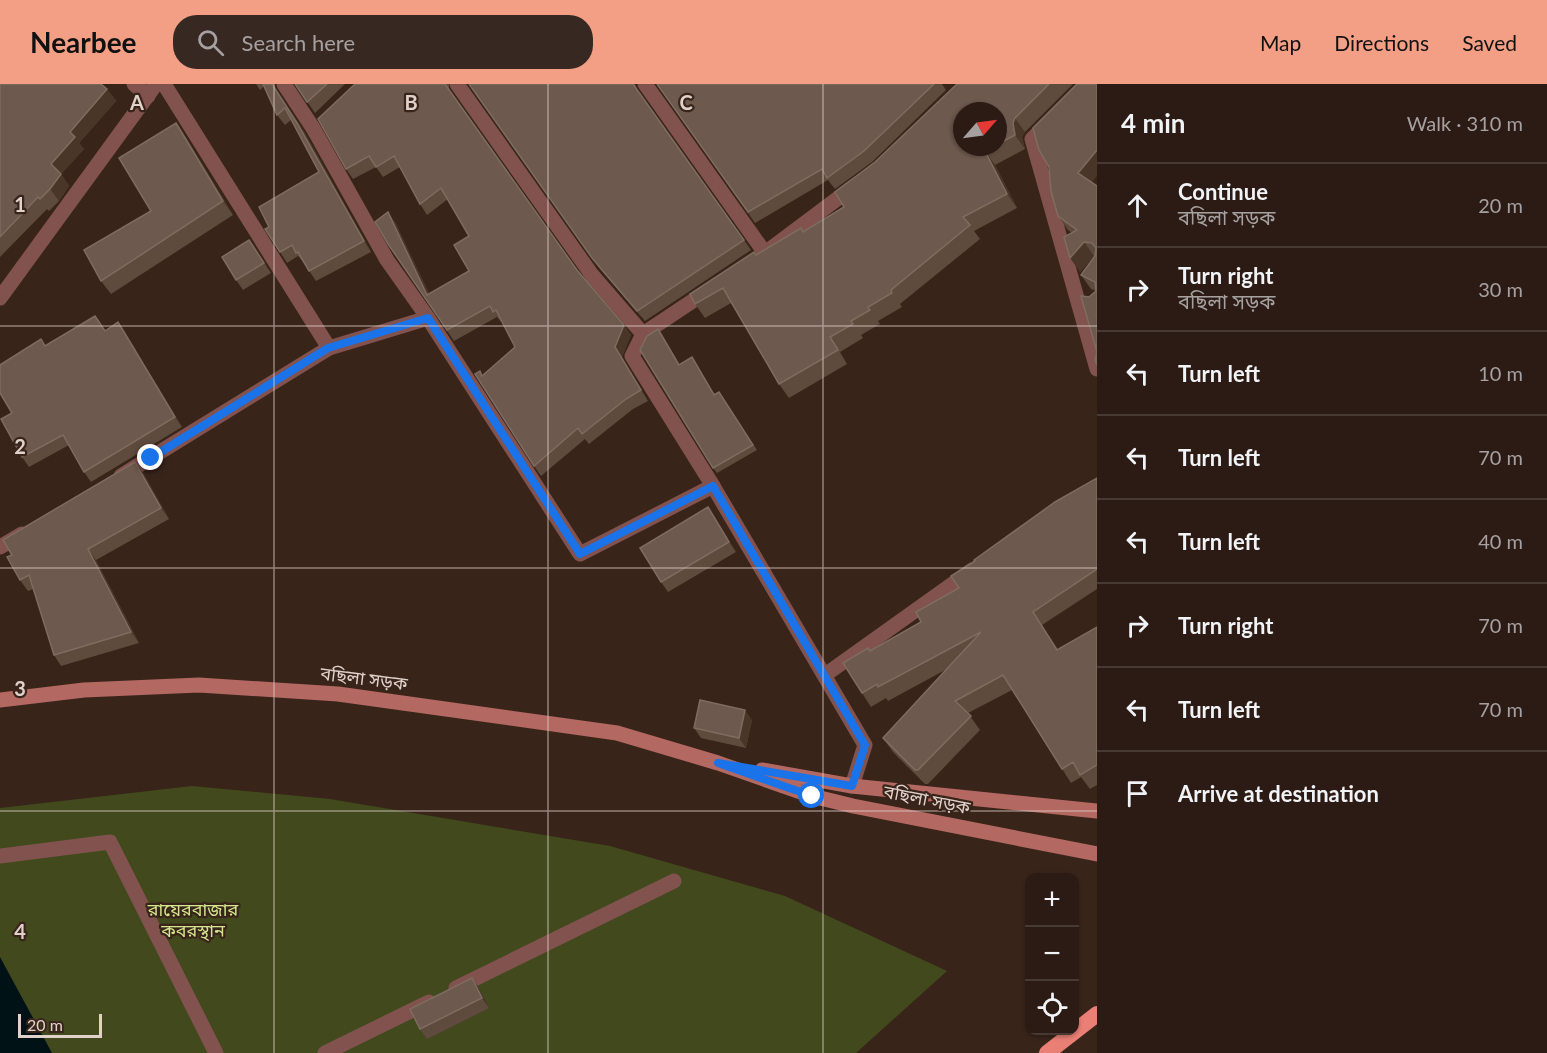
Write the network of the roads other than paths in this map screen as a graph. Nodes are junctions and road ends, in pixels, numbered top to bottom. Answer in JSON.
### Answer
{"nodes":[{"id":1,"x":135,"y":84,"type":"edge"},
{"id":2,"x":164,"y":84,"type":"edge"},
{"id":3,"x":284,"y":84,"type":"edge"},
{"id":4,"x":457,"y":84,"type":"edge"},
{"id":5,"x":645,"y":84,"type":"edge"},
{"id":6,"x":152,"y":90,"type":"edge"},
{"id":7,"x":1063,"y":108,"type":"edge"},
{"id":8,"x":868,"y":176,"type":"edge"},
{"id":9,"x":1090,"y":274,"type":"edge"},
{"id":10,"x":718,"y":284,"type":"edge"},
{"id":11,"x":1076,"y":292,"type":"junction"},
{"id":12,"x":0,"y":298,"type":"edge"},
{"id":13,"x":1097,"y":302,"type":"edge"},
{"id":14,"x":428,"y":318,"type":"junction"},
{"id":15,"x":643,"y":334,"type":"junction"},
{"id":16,"x":328,"y":348,"type":"junction"},
{"id":17,"x":1097,"y":369,"type":"edge"},
{"id":18,"x":110,"y":482,"type":"edge"},
{"id":19,"x":713,"y":486,"type":"junction"},
{"id":20,"x":30,"y":530,"type":"edge"},
{"id":21,"x":0,"y":548,"type":"edge"},
{"id":22,"x":981,"y":564,"type":"edge"},
{"id":23,"x":825,"y":675,"type":"junction"},
{"id":24,"x":0,"y":700,"type":"edge"},
{"id":25,"x":718,"y":763,"type":"junction"},
{"id":26,"x":852,"y":786,"type":"junction"},
{"id":27,"x":1097,"y":811,"type":"edge"},
{"id":28,"x":1097,"y":854,"type":"edge"},
{"id":29,"x":0,"y":856,"type":"edge"},
{"id":30,"x":674,"y":881,"type":"dead end"},
{"id":31,"x":1097,"y":1014,"type":"edge"},
{"id":32,"x":216,"y":1053,"type":"edge"},
{"id":33,"x":325,"y":1053,"type":"edge"},
{"id":34,"x":1047,"y":1053,"type":"edge"}],
"edges":[{"from":1,"to":6,"type":"street"},
{"from":2,"to":16,"type":"street"},
{"from":3,"to":14,"type":"street"},
{"from":4,"to":15,"type":"street"},
{"from":5,"to":8,"type":"street"},
{"from":6,"to":12,"type":"street"},
{"from":7,"to":11,"type":"street"},
{"from":9,"to":11,"type":"street"},
{"from":10,"to":15,"type":"street"},
{"from":11,"to":13,"type":"street"},
{"from":11,"to":17,"type":"street"},
{"from":14,"to":16,"type":"street"},
{"from":14,"to":19,"type":"street"},
{"from":15,"to":19,"type":"street"},
{"from":16,"to":18,"type":"street"},
{"from":19,"to":23,"type":"street"},
{"from":20,"to":21,"type":"street"},
{"from":22,"to":23,"type":"street"},
{"from":23,"to":26,"type":"street"},
{"from":24,"to":25,"type":"main road","name":"বছিলা সড়ক"},
{"from":25,"to":26,"type":"main road","name":"বছিলা সড়ক"},
{"from":25,"to":28,"type":"main road","name":"বছিলা সড়ক"},
{"from":26,"to":27,"type":"main road","name":"বছিলা সড়ক"},
{"from":29,"to":32,"type":"street"},
{"from":30,"to":33,"type":"street"},
{"from":31,"to":34,"type":"highway"}]}
